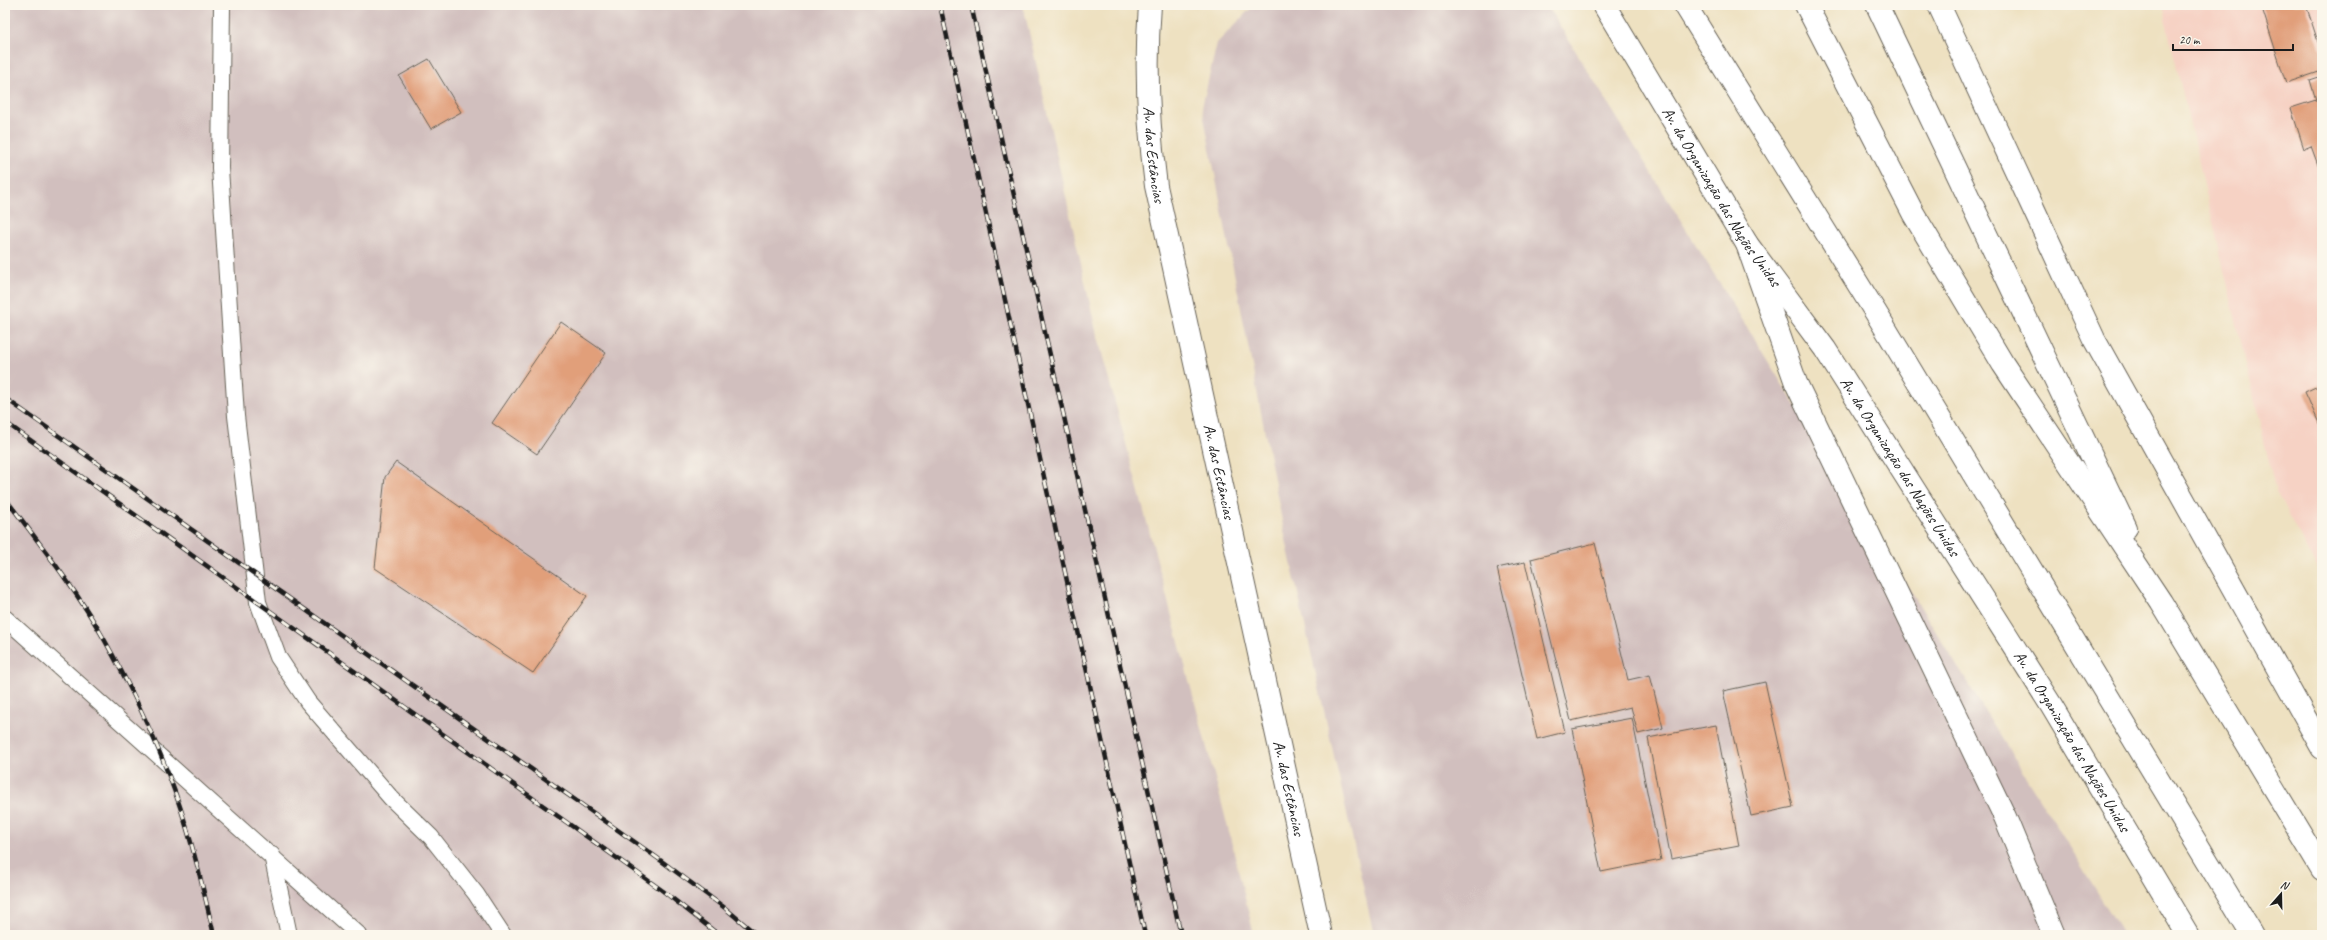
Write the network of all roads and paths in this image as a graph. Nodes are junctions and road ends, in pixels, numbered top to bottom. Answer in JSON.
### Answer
{"nodes":[{"id":1,"x":222,"y":5,"type":"edge"},
{"id":2,"x":1150,"y":5,"type":"edge"},
{"id":3,"x":1604,"y":5,"type":"edge"},
{"id":4,"x":1685,"y":5,"type":"edge"},
{"id":5,"x":1806,"y":5,"type":"edge"},
{"id":6,"x":1877,"y":5,"type":"edge"},
{"id":7,"x":1939,"y":5,"type":"edge"},
{"id":8,"x":1747,"y":244,"type":"junction"},
{"id":9,"x":2161,"y":602,"type":"junction"},
{"id":10,"x":5,"y":618,"type":"edge"},
{"id":11,"x":2322,"y":748,"type":"edge"},
{"id":12,"x":272,"y":855,"type":"junction"},
{"id":13,"x":2322,"y":870,"type":"edge"},
{"id":14,"x":289,"y":935,"type":"edge"},
{"id":15,"x":359,"y":935,"type":"edge"},
{"id":16,"x":503,"y":935,"type":"edge"},
{"id":17,"x":1321,"y":935,"type":"edge"},
{"id":18,"x":2054,"y":935,"type":"edge"},
{"id":19,"x":2188,"y":935,"type":"edge"},
{"id":20,"x":2252,"y":935,"type":"edge"}],
"edges":[{"from":1,"to":16,"type":"lane"},
{"from":2,"to":17,"type":"main road","name":"Av. das Estâncias"},
{"from":3,"to":8,"type":"main road","name":"Av. da Organização das Nações Unidas"},
{"from":4,"to":20,"type":"main road"},
{"from":5,"to":9,"type":"main road"},
{"from":6,"to":9,"type":"main road"},
{"from":7,"to":11,"type":"main road"},
{"from":8,"to":18,"type":"main road"},
{"from":8,"to":19,"type":"main road","name":"Av. da Organização das Nações Unidas"},
{"from":9,"to":13,"type":"main road"},
{"from":10,"to":12,"type":"lane"},
{"from":12,"to":14,"type":"lane"},
{"from":12,"to":15,"type":"lane"}]}
